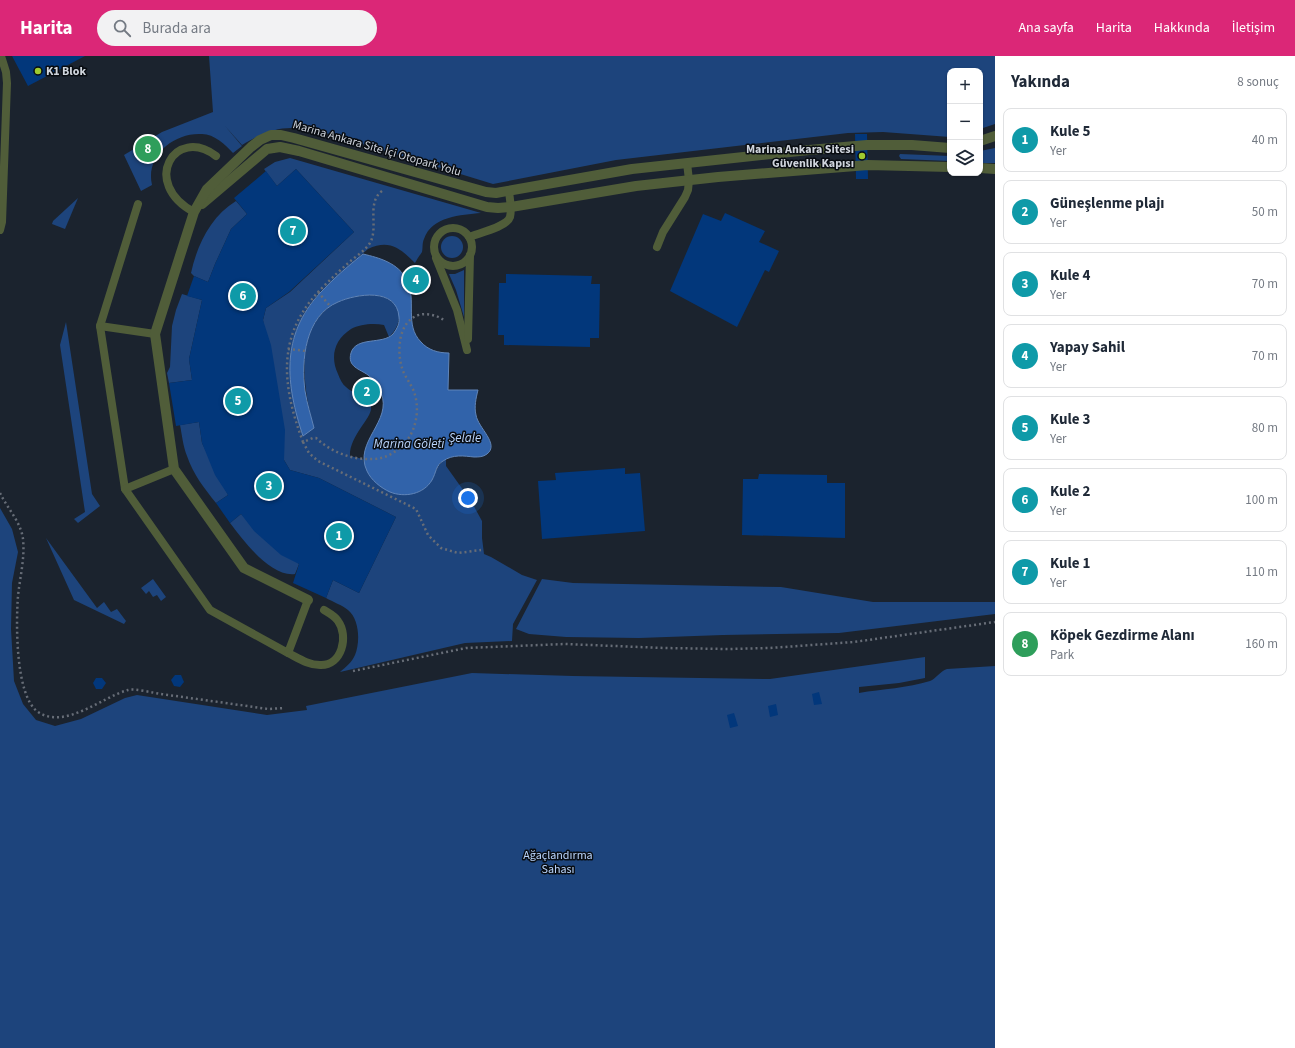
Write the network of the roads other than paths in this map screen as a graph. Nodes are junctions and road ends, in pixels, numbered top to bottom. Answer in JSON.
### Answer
{"nodes":[{"id":1,"x":0,"y":56,"type":"edge"},
{"id":2,"x":995,"y":136,"type":"edge"},
{"id":3,"x":983,"y":140,"type":"edge"},
{"id":4,"x":947,"y":148,"type":"edge"},
{"id":5,"x":216,"y":156,"type":"dead end"},
{"id":6,"x":687,"y":163,"type":"junction"},
{"id":7,"x":947,"y":166,"type":"edge"},
{"id":8,"x":983,"y":168,"type":"edge"},
{"id":9,"x":995,"y":169,"type":"edge"},
{"id":10,"x":689,"y":180,"type":"junction"},
{"id":11,"x":509,"y":192,"type":"junction"},
{"id":12,"x":138,"y":204,"type":"dead end"},
{"id":13,"x":511,"y":207,"type":"junction"},
{"id":14,"x":194,"y":212,"type":"junction"},
{"id":15,"x":0,"y":230,"type":"edge"},
{"id":16,"x":469,"y":237,"type":"junction"},
{"id":17,"x":657,"y":247,"type":"dead end"},
{"id":18,"x":470,"y":255,"type":"junction"},
{"id":19,"x":436,"y":257,"type":"junction"},
{"id":20,"x":100,"y":326,"type":"junction"},
{"id":21,"x":155,"y":334,"type":"junction"},
{"id":22,"x":174,"y":469,"type":"junction"},
{"id":23,"x":125,"y":489,"type":"junction"},
{"id":24,"x":308,"y":600,"type":"joint"},
{"id":25,"x":324,"y":610,"type":"dead end"},
{"id":26,"x":288,"y":653,"type":"junction"}],
"edges":[{"from":1,"to":15,"type":"lane"},
{"from":2,"to":3,"type":"street"},
{"from":4,"to":6,"type":"street","name":"Marina Ankara Site İçi Otopark Yolu"},
{"from":5,"to":14,"type":"lane"},
{"from":6,"to":10,"type":"lane"},
{"from":6,"to":11,"type":"street","name":"Marina Ankara Site İçi Otopark Yolu"},
{"from":7,"to":10,"type":"street"},
{"from":8,"to":9,"type":"street"},
{"from":10,"to":13,"type":"street"},
{"from":10,"to":17,"type":"lane"},
{"from":11,"to":13,"type":"lane"},
{"from":11,"to":14,"type":"street","name":"Marina Ankara Site İçi Otopark Yolu"},
{"from":12,"to":20,"type":"lane"},
{"from":13,"to":14,"type":"street"},
{"from":13,"to":16,"type":"lane"},
{"from":14,"to":21,"type":"street","name":"Marina Ankara Site İçi Otopark Yolu"},
{"from":16,"to":18,"type":"lane"},
{"from":16,"to":19,"type":"lane"},
{"from":18,"to":19,"type":"lane"},
{"from":18,"to":19,"type":"lane"},
{"from":20,"to":21,"type":"lane"},
{"from":20,"to":23,"type":"lane"},
{"from":21,"to":22,"type":"street","name":"Marina Ankara Site İçi Otopark Yolu"},
{"from":22,"to":23,"type":"lane"},
{"from":22,"to":24,"type":"street","name":"Marina Ankara Site İçi Otopark Yolu"},
{"from":23,"to":26,"type":"lane"},
{"from":24,"to":26,"type":"lane","name":"Marina Ankara Site İçi Otopark Yolu"},
{"from":25,"to":26,"type":"lane"}]}
